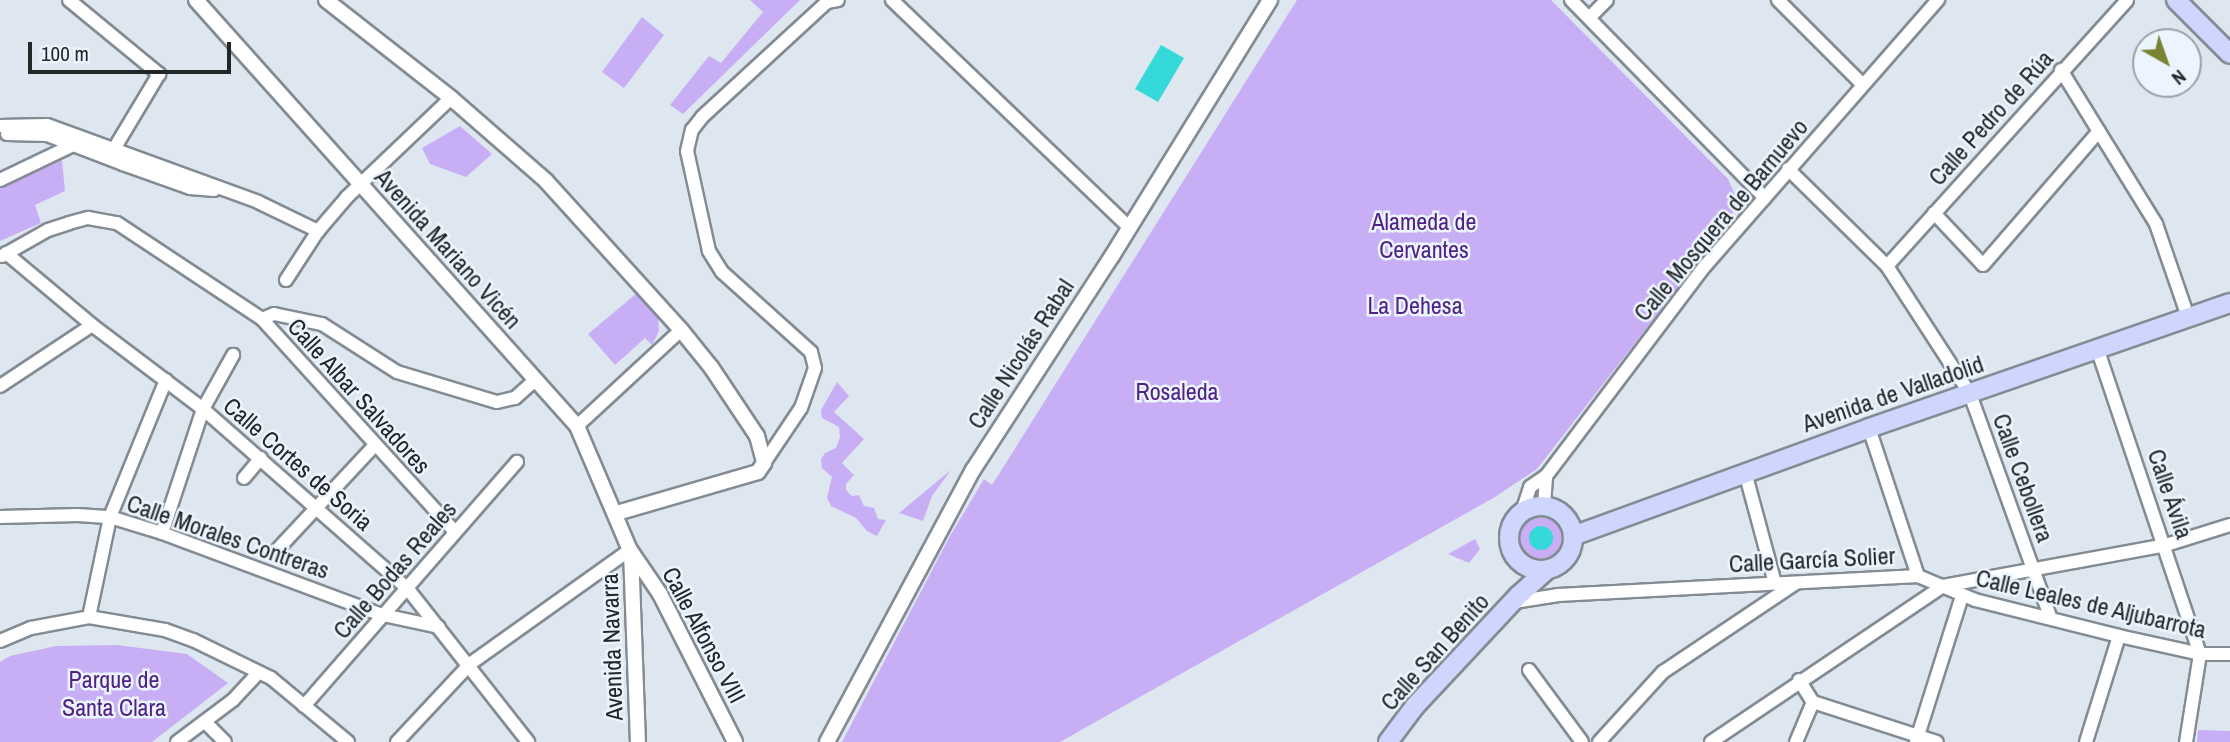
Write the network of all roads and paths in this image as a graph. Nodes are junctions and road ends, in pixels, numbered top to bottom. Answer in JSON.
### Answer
{"nodes":[{"id":1,"x":69,"y":0,"type":"edge"},
{"id":2,"x":196,"y":0,"type":"edge"},
{"id":3,"x":326,"y":0,"type":"edge"},
{"id":4,"x":892,"y":0,"type":"edge"},
{"id":5,"x":1270,"y":0,"type":"edge"},
{"id":6,"x":1571,"y":0,"type":"edge"},
{"id":7,"x":1606,"y":0,"type":"edge"},
{"id":8,"x":1778,"y":0,"type":"edge"},
{"id":9,"x":1938,"y":0,"type":"edge"},
{"id":10,"x":2127,"y":0,"type":"edge"},
{"id":11,"x":2176,"y":0,"type":"edge"},
{"id":12,"x":830,"y":1,"type":"edge"},
{"id":13,"x":1590,"y":18,"type":"junction"},
{"id":14,"x":2230,"y":54,"type":"edge"},
{"id":15,"x":2060,"y":70,"type":"junction"},
{"id":16,"x":1863,"y":85,"type":"junction"},
{"id":17,"x":451,"y":98,"type":"junction"},
{"id":18,"x":0,"y":126,"type":"edge"},
{"id":19,"x":2099,"y":131,"type":"junction"},
{"id":20,"x":0,"y":134,"type":"edge"},
{"id":21,"x":73,"y":145,"type":"junction"},
{"id":22,"x":114,"y":149,"type":"junction"},
{"id":23,"x":123,"y":164,"type":"junction"},
{"id":24,"x":1788,"y":169,"type":"junction"},
{"id":25,"x":0,"y":180,"type":"edge"},
{"id":26,"x":361,"y":185,"type":"junction"},
{"id":27,"x":228,"y":190,"type":"junction"},
{"id":28,"x":1765,"y":198,"type":"junction"},
{"id":29,"x":1934,"y":213,"type":"junction"},
{"id":30,"x":1129,"y":227,"type":"junction"},
{"id":31,"x":318,"y":231,"type":"junction"},
{"id":32,"x":3,"y":255,"type":"edge"},
{"id":33,"x":1887,"y":265,"type":"junction"},
{"id":34,"x":286,"y":280,"type":"dead end"},
{"id":35,"x":2230,"y":303,"type":"edge"},
{"id":36,"x":2188,"y":317,"type":"junction"},
{"id":37,"x":262,"y":319,"type":"junction"},
{"id":38,"x":92,"y":325,"type":"junction"},
{"id":39,"x":681,"y":330,"type":"junction"},
{"id":40,"x":2097,"y":348,"type":"junction"},
{"id":41,"x":233,"y":355,"type":"dead end"},
{"id":42,"x":166,"y":380,"type":"junction"},
{"id":43,"x":535,"y":380,"type":"junction"},
{"id":44,"x":0,"y":386,"type":"edge"},
{"id":45,"x":1970,"y":394,"type":"junction"},
{"id":46,"x":203,"y":409,"type":"junction"},
{"id":47,"x":577,"y":426,"type":"junction"},
{"id":48,"x":1869,"y":428,"type":"junction"},
{"id":49,"x":374,"y":446,"type":"junction"},
{"id":50,"x":261,"y":458,"type":"junction"},
{"id":51,"x":517,"y":462,"type":"dead end"},
{"id":52,"x":764,"y":463,"type":"junction"},
{"id":53,"x":1745,"y":472,"type":"junction"},
{"id":54,"x":1546,"y":475,"type":"junction"},
{"id":55,"x":244,"y":478,"type":"dead end"},
{"id":56,"x":1544,"y":506,"type":"junction"},
{"id":57,"x":316,"y":508,"type":"junction"},
{"id":58,"x":1522,"y":512,"type":"junction"},
{"id":59,"x":617,"y":513,"type":"junction"},
{"id":60,"x":0,"y":517,"type":"edge"},
{"id":61,"x":110,"y":517,"type":"junction"},
{"id":62,"x":2230,"y":525,"type":"edge"},
{"id":63,"x":455,"y":532,"type":"junction"},
{"id":64,"x":162,"y":533,"type":"junction"},
{"id":65,"x":1573,"y":536,"type":"junction"},
{"id":66,"x":2166,"y":545,"type":"junction"},
{"id":67,"x":278,"y":549,"type":"dead end"},
{"id":68,"x":630,"y":550,"type":"junction"},
{"id":69,"x":1520,"y":564,"type":"junction"},
{"id":70,"x":1547,"y":570,"type":"junction"},
{"id":71,"x":2034,"y":570,"type":"junction"},
{"id":72,"x":1917,"y":576,"type":"junction"},
{"id":73,"x":1798,"y":582,"type":"junction"},
{"id":74,"x":1775,"y":583,"type":"junction"},
{"id":75,"x":1943,"y":586,"type":"junction"},
{"id":76,"x":407,"y":588,"type":"junction"},
{"id":77,"x":1962,"y":596,"type":"junction"},
{"id":78,"x":1516,"y":598,"type":"junction"},
{"id":79,"x":383,"y":615,"type":"junction"},
{"id":80,"x":2050,"y":616,"type":"junction"},
{"id":81,"x":89,"y":617,"type":"junction"},
{"id":82,"x":439,"y":626,"type":"junction"},
{"id":83,"x":2119,"y":636,"type":"junction"},
{"id":84,"x":0,"y":641,"type":"edge"},
{"id":85,"x":2200,"y":654,"type":"junction"},
{"id":86,"x":2230,"y":654,"type":"edge"},
{"id":87,"x":470,"y":664,"type":"junction"},
{"id":88,"x":1529,"y":670,"type":"dead end"},
{"id":89,"x":258,"y":673,"type":"junction"},
{"id":90,"x":1799,"y":680,"type":"junction"},
{"id":91,"x":1812,"y":702,"type":"junction"},
{"id":92,"x":304,"y":706,"type":"junction"},
{"id":93,"x":205,"y":722,"type":"junction"},
{"id":94,"x":1917,"y":739,"type":"edge"},
{"id":95,"x":177,"y":742,"type":"edge"},
{"id":96,"x":225,"y":742,"type":"edge"},
{"id":97,"x":348,"y":742,"type":"edge"},
{"id":98,"x":397,"y":742,"type":"edge"},
{"id":99,"x":528,"y":742,"type":"edge"},
{"id":100,"x":638,"y":742,"type":"edge"},
{"id":101,"x":735,"y":742,"type":"edge"},
{"id":102,"x":827,"y":742,"type":"edge"},
{"id":103,"x":1388,"y":742,"type":"edge"},
{"id":104,"x":1582,"y":742,"type":"edge"},
{"id":105,"x":1599,"y":742,"type":"edge"},
{"id":106,"x":1711,"y":742,"type":"edge"},
{"id":107,"x":1796,"y":742,"type":"edge"},
{"id":108,"x":1937,"y":742,"type":"edge"},
{"id":109,"x":2086,"y":742,"type":"edge"},
{"id":110,"x":2186,"y":742,"type":"edge"}],
"edges":[{"from":1,"to":22,"type":"street"},
{"from":2,"to":26,"type":"street","name":"Avenida Mariano Vicén"},
{"from":3,"to":17,"type":"street"},
{"from":4,"to":30,"type":"street"},
{"from":5,"to":30,"type":"street","name":"Calle Nicolás Rabal"},
{"from":6,"to":13,"type":"street"},
{"from":7,"to":13,"type":"street"},
{"from":8,"to":16,"type":"street"},
{"from":9,"to":16,"type":"street","name":"Calle Mosquera de Barnuevo"},
{"from":10,"to":15,"type":"street","name":"Calle Pedro de Rúa"},
{"from":11,"to":14,"type":"main road"},
{"from":12,"to":52,"type":"street"},
{"from":13,"to":28,"type":"street"},
{"from":15,"to":19,"type":"street"},
{"from":15,"to":29,"type":"street","name":"Calle Pedro de Rúa"},
{"from":16,"to":24,"type":"street","name":"Calle Mosquera de Barnuevo"},
{"from":17,"to":26,"type":"street"},
{"from":17,"to":39,"type":"street"},
{"from":18,"to":22,"type":"street"},
{"from":19,"to":29,"type":"street"},
{"from":19,"to":36,"type":"street"},
{"from":20,"to":21,"type":"street"},
{"from":21,"to":23,"type":"street"},
{"from":21,"to":25,"type":"street"},
{"from":22,"to":23,"type":"street"},
{"from":22,"to":27,"type":"street"},
{"from":23,"to":27,"type":"street"},
{"from":24,"to":28,"type":"street","name":"Calle Mosquera de Barnuevo"},
{"from":24,"to":33,"type":"street","name":"Calle Cebollera"},
{"from":26,"to":31,"type":"street"},
{"from":26,"to":43,"type":"street","name":"Avenida Mariano Vicén"},
{"from":27,"to":31,"type":"street"},
{"from":28,"to":54,"type":"street","name":"Calle Mosquera de Barnuevo"},
{"from":29,"to":33,"type":"street","name":"Calle Pedro de Rúa"},
{"from":30,"to":102,"type":"street","name":"Calle Nicolás Rabal"},
{"from":31,"to":34,"type":"street"},
{"from":32,"to":37,"type":"street","name":"Calle Albar Salvadores"},
{"from":32,"to":38,"type":"street","name":"Calle Cortes de Soria"},
{"from":33,"to":45,"type":"street","name":"Calle Cebollera"},
{"from":35,"to":36,"type":"main road","name":"Avenida de Valladolid"},
{"from":36,"to":40,"type":"main road","name":"Avenida de Valladolid"},
{"from":37,"to":43,"type":"street"},
{"from":37,"to":49,"type":"street","name":"Calle Albar Salvadores"},
{"from":38,"to":42,"type":"street","name":"Calle Cortes de Soria"},
{"from":38,"to":44,"type":"street"},
{"from":39,"to":47,"type":"street"},
{"from":39,"to":52,"type":"street"},
{"from":40,"to":45,"type":"main road","name":"Avenida de Valladolid"},
{"from":40,"to":66,"type":"street","name":"Calle Ávila"},
{"from":41,"to":46,"type":"street"},
{"from":42,"to":46,"type":"street","name":"Calle Cortes de Soria"},
{"from":42,"to":61,"type":"street"},
{"from":43,"to":47,"type":"street","name":"Avenida Mariano Vicén"},
{"from":45,"to":48,"type":"main road","name":"Avenida de Valladolid"},
{"from":45,"to":71,"type":"street","name":"Calle Cebollera"},
{"from":46,"to":50,"type":"street","name":"Calle Cortes de Soria"},
{"from":46,"to":64,"type":"street"},
{"from":47,"to":59,"type":"street","name":"Avenida Mariano Vicén"},
{"from":48,"to":53,"type":"main road","name":"Avenida de Valladolid"},
{"from":48,"to":72,"type":"street"},
{"from":49,"to":57,"type":"street"},
{"from":49,"to":63,"type":"street","name":"Calle Albar Salvadores"},
{"from":50,"to":55,"type":"street"},
{"from":50,"to":57,"type":"street","name":"Calle Cortes de Soria"},
{"from":51,"to":63,"type":"street","name":"Calle Bodas Reales"},
{"from":52,"to":59,"type":"street"},
{"from":53,"to":65,"type":"main road","name":"Avenida de Valladolid"},
{"from":53,"to":74,"type":"street"},
{"from":54,"to":56,"type":"street"},
{"from":54,"to":58,"type":"street","name":"Calle Mosquera de Barnuevo"},
{"from":56,"to":58,"type":"main road"},
{"from":56,"to":65,"type":"main road"},
{"from":57,"to":67,"type":"street"},
{"from":57,"to":76,"type":"street","name":"Calle Cortes de Soria"},
{"from":58,"to":69,"type":"main road"},
{"from":59,"to":68,"type":"street","name":"Avenida Mariano Vicén"},
{"from":60,"to":61,"type":"street","name":"Calle Morales Contreras"},
{"from":61,"to":64,"type":"street","name":"Calle Morales Contreras"},
{"from":61,"to":81,"type":"street"},
{"from":62,"to":66,"type":"street"},
{"from":63,"to":76,"type":"street","name":"Calle Bodas Reales"},
{"from":64,"to":79,"type":"street","name":"Calle Morales Contreras"},
{"from":65,"to":70,"type":"main road"},
{"from":66,"to":71,"type":"street"},
{"from":66,"to":85,"type":"street","name":"Calle Ávila"},
{"from":68,"to":87,"type":"street"},
{"from":68,"to":100,"type":"street","name":"Avenida Navarra"},
{"from":68,"to":101,"type":"street","name":"Calle Alfonso VIII"},
{"from":69,"to":70,"type":"main road"},
{"from":69,"to":78,"type":"main road","name":"Calle San Benito"},
{"from":70,"to":78,"type":"main road","name":"Calle San Benito"},
{"from":71,"to":75,"type":"street"},
{"from":71,"to":80,"type":"street","name":"Calle Cebollera"},
{"from":72,"to":73,"type":"street","name":"Calle García Solier"},
{"from":72,"to":75,"type":"street","name":"Calle García Solier"},
{"from":73,"to":74,"type":"street","name":"Calle García Solier"},
{"from":73,"to":105,"type":"street"},
{"from":74,"to":78,"type":"street","name":"Calle García Solier"},
{"from":75,"to":77,"type":"street","name":"Calle Leales de Aljubarrota"},
{"from":75,"to":90,"type":"street"},
{"from":76,"to":79,"type":"street","name":"Calle Bodas Reales"},
{"from":76,"to":82,"type":"street","name":"Calle Cortes de Soria"},
{"from":77,"to":80,"type":"street","name":"Calle Leales de Aljubarrota"},
{"from":77,"to":94,"type":"street"},
{"from":78,"to":103,"type":"main road","name":"Calle San Benito"},
{"from":79,"to":82,"type":"street","name":"Calle Morales Contreras"},
{"from":79,"to":92,"type":"street","name":"Calle Bodas Reales"},
{"from":80,"to":83,"type":"street","name":"Calle Leales de Aljubarrota"},
{"from":81,"to":84,"type":"street"},
{"from":81,"to":89,"type":"street"},
{"from":82,"to":87,"type":"street","name":"Calle Cortes de Soria"},
{"from":83,"to":85,"type":"street","name":"Calle Leales de Aljubarrota"},
{"from":83,"to":109,"type":"street"},
{"from":85,"to":86,"type":"street","name":"Calle Leales de Aljubarrota"},
{"from":85,"to":110,"type":"street"},
{"from":87,"to":98,"type":"street"},
{"from":87,"to":99,"type":"street","name":"Calle Cortes de Soria"},
{"from":88,"to":104,"type":"street"},
{"from":89,"to":92,"type":"street"},
{"from":89,"to":93,"type":"street"},
{"from":90,"to":91,"type":"street"},
{"from":90,"to":106,"type":"street"},
{"from":91,"to":94,"type":"street"},
{"from":91,"to":107,"type":"street"},
{"from":92,"to":97,"type":"street"},
{"from":93,"to":95,"type":"street"},
{"from":93,"to":96,"type":"street"},
{"from":94,"to":108,"type":"street"}]}
